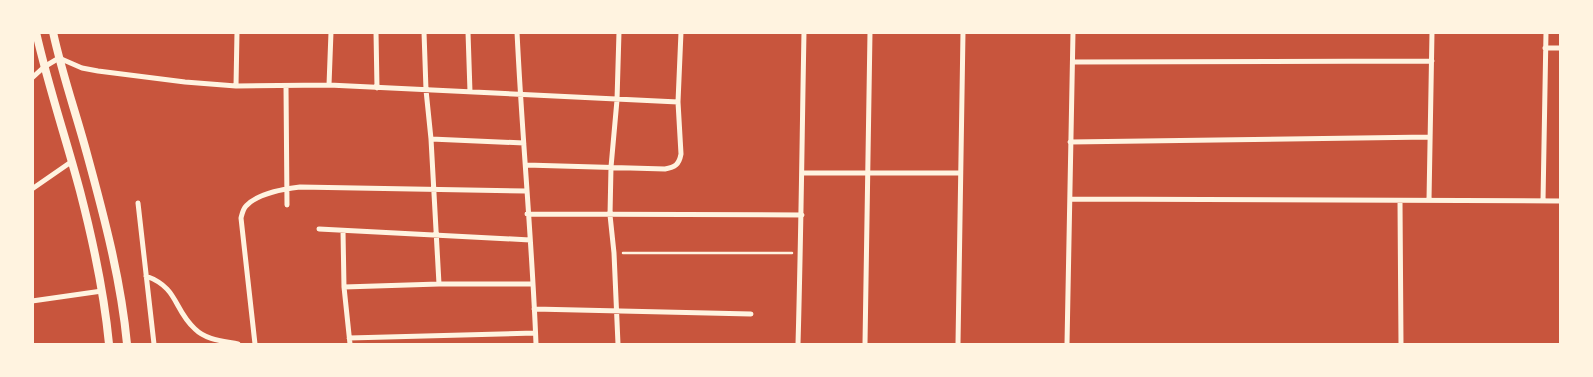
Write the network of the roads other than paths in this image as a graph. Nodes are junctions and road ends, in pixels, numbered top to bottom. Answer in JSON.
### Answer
{"nodes":[{"id":1,"x":36,"y":32,"type":"edge"},
{"id":2,"x":53,"y":32,"type":"edge"},
{"id":3,"x":236,"y":32,"type":"edge"},
{"id":4,"x":331,"y":32,"type":"edge"},
{"id":5,"x":376,"y":32,"type":"edge"},
{"id":6,"x":424,"y":32,"type":"edge"},
{"id":7,"x":468,"y":32,"type":"edge"},
{"id":8,"x":517,"y":32,"type":"edge"},
{"id":9,"x":619,"y":32,"type":"edge"},
{"id":10,"x":681,"y":32,"type":"edge"},
{"id":11,"x":804,"y":32,"type":"edge"},
{"id":12,"x":870,"y":32,"type":"edge"},
{"id":13,"x":963,"y":32,"type":"edge"},
{"id":14,"x":1073,"y":32,"type":"edge"},
{"id":15,"x":1432,"y":32,"type":"edge"},
{"id":16,"x":1546,"y":32,"type":"edge"},
{"id":17,"x":1545,"y":48,"type":"junction"},
{"id":18,"x":1560,"y":48,"type":"edge"},
{"id":19,"x":59,"y":58,"type":"junction"},
{"id":20,"x":1432,"y":61,"type":"junction"},
{"id":21,"x":1073,"y":62,"type":"junction"},
{"id":22,"x":44,"y":67,"type":"junction"},
{"id":23,"x":32,"y":78,"type":"edge"},
{"id":24,"x":329,"y":85,"type":"junction"},
{"id":25,"x":236,"y":86,"type":"junction"},
{"id":26,"x":286,"y":86,"type":"junction"},
{"id":27,"x":377,"y":88,"type":"junction"},
{"id":28,"x":426,"y":90,"type":"junction"},
{"id":29,"x":470,"y":92,"type":"junction"},
{"id":30,"x":520,"y":94,"type":"junction"},
{"id":31,"x":617,"y":100,"type":"junction"},
{"id":32,"x":678,"y":102,"type":"junction"},
{"id":33,"x":1430,"y":137,"type":"junction"},
{"id":34,"x":431,"y":139,"type":"junction"},
{"id":35,"x":1070,"y":142,"type":"junction"},
{"id":36,"x":524,"y":143,"type":"junction"},
{"id":37,"x":71,"y":162,"type":"junction"},
{"id":38,"x":526,"y":165,"type":"junction"},
{"id":39,"x":611,"y":167,"type":"junction"},
{"id":40,"x":868,"y":172,"type":"junction"},
{"id":41,"x":802,"y":173,"type":"junction"},
{"id":42,"x":960,"y":173,"type":"junction"},
{"id":43,"x":32,"y":189,"type":"edge"},
{"id":44,"x":287,"y":189,"type":"junction"},
{"id":45,"x":433,"y":189,"type":"junction"},
{"id":46,"x":526,"y":190,"type":"junction"},
{"id":47,"x":1070,"y":199,"type":"junction"},
{"id":48,"x":1429,"y":200,"type":"junction"},
{"id":49,"x":1400,"y":201,"type":"junction"},
{"id":50,"x":1543,"y":201,"type":"junction"},
{"id":51,"x":1560,"y":202,"type":"edge"},
{"id":52,"x":138,"y":204,"type":"dead end"},
{"id":53,"x":287,"y":205,"type":"dead end"},
{"id":54,"x":527,"y":214,"type":"junction"},
{"id":55,"x":610,"y":215,"type":"junction"},
{"id":56,"x":802,"y":215,"type":"junction"},
{"id":57,"x":320,"y":228,"type":"dead end"},
{"id":58,"x":343,"y":230,"type":"junction"},
{"id":59,"x":436,"y":234,"type":"junction"},
{"id":60,"x":530,"y":240,"type":"junction"},
{"id":61,"x":146,"y":276,"type":"junction"},
{"id":62,"x":439,"y":284,"type":"junction"},
{"id":63,"x":533,"y":284,"type":"junction"},
{"id":64,"x":344,"y":287,"type":"junction"},
{"id":65,"x":102,"y":291,"type":"junction"},
{"id":66,"x":32,"y":301,"type":"edge"},
{"id":67,"x":534,"y":309,"type":"junction"},
{"id":68,"x":616,"y":311,"type":"junction"},
{"id":69,"x":751,"y":314,"type":"dead end"},
{"id":70,"x":535,"y":334,"type":"junction"},
{"id":71,"x":349,"y":341,"type":"edge"},
{"id":72,"x":109,"y":344,"type":"edge"},
{"id":73,"x":128,"y":344,"type":"edge"},
{"id":74,"x":154,"y":344,"type":"edge"},
{"id":75,"x":238,"y":344,"type":"edge"},
{"id":76,"x":255,"y":344,"type":"edge"},
{"id":77,"x":536,"y":344,"type":"edge"},
{"id":78,"x":618,"y":344,"type":"edge"},
{"id":79,"x":798,"y":344,"type":"edge"},
{"id":80,"x":865,"y":344,"type":"edge"},
{"id":81,"x":958,"y":344,"type":"edge"},
{"id":82,"x":1067,"y":344,"type":"edge"},
{"id":83,"x":1401,"y":344,"type":"edge"}],
"edges":[{"from":1,"to":22,"type":"main road"},
{"from":2,"to":19,"type":"main road"},
{"from":3,"to":25,"type":"street"},
{"from":4,"to":24,"type":"street"},
{"from":5,"to":27,"type":"street"},
{"from":6,"to":28,"type":"street"},
{"from":7,"to":29,"type":"street"},
{"from":8,"to":30,"type":"street"},
{"from":9,"to":31,"type":"street"},
{"from":10,"to":32,"type":"street"},
{"from":11,"to":41,"type":"street"},
{"from":12,"to":40,"type":"street"},
{"from":13,"to":42,"type":"street"},
{"from":14,"to":21,"type":"street"},
{"from":15,"to":20,"type":"street"},
{"from":16,"to":17,"type":"street"},
{"from":17,"to":18,"type":"street"},
{"from":17,"to":50,"type":"street"},
{"from":19,"to":22,"type":"street"},
{"from":19,"to":25,"type":"street"},
{"from":19,"to":73,"type":"main road"},
{"from":20,"to":21,"type":"street"},
{"from":20,"to":33,"type":"street"},
{"from":21,"to":35,"type":"street"},
{"from":22,"to":23,"type":"street"},
{"from":22,"to":37,"type":"main road"},
{"from":24,"to":26,"type":"street"},
{"from":24,"to":27,"type":"street"},
{"from":25,"to":26,"type":"street"},
{"from":26,"to":44,"type":"street"},
{"from":27,"to":28,"type":"street"},
{"from":28,"to":29,"type":"street"},
{"from":28,"to":34,"type":"street"},
{"from":29,"to":30,"type":"street"},
{"from":30,"to":31,"type":"street"},
{"from":30,"to":36,"type":"street"},
{"from":31,"to":32,"type":"street"},
{"from":31,"to":39,"type":"street"},
{"from":32,"to":39,"type":"street"},
{"from":33,"to":35,"type":"street"},
{"from":33,"to":48,"type":"street"},
{"from":34,"to":36,"type":"street"},
{"from":34,"to":45,"type":"street"},
{"from":35,"to":47,"type":"street"},
{"from":36,"to":38,"type":"street"},
{"from":37,"to":43,"type":"street"},
{"from":37,"to":65,"type":"main road"},
{"from":38,"to":39,"type":"street"},
{"from":38,"to":46,"type":"street"},
{"from":39,"to":55,"type":"street"},
{"from":40,"to":41,"type":"street"},
{"from":40,"to":42,"type":"street"},
{"from":40,"to":80,"type":"street"},
{"from":41,"to":56,"type":"street"},
{"from":42,"to":81,"type":"street"},
{"from":44,"to":45,"type":"street"},
{"from":44,"to":53,"type":"street"},
{"from":44,"to":76,"type":"street"},
{"from":45,"to":46,"type":"street"},
{"from":45,"to":59,"type":"street"},
{"from":46,"to":54,"type":"street"},
{"from":47,"to":49,"type":"street"},
{"from":47,"to":82,"type":"street"},
{"from":48,"to":49,"type":"street"},
{"from":48,"to":50,"type":"street"},
{"from":49,"to":83,"type":"street"},
{"from":50,"to":51,"type":"street"},
{"from":52,"to":61,"type":"street"},
{"from":54,"to":55,"type":"street"},
{"from":54,"to":60,"type":"street"},
{"from":55,"to":56,"type":"street"},
{"from":55,"to":68,"type":"street"},
{"from":56,"to":79,"type":"street"},
{"from":57,"to":58,"type":"street"},
{"from":58,"to":59,"type":"street"},
{"from":58,"to":64,"type":"street"},
{"from":59,"to":60,"type":"street"},
{"from":59,"to":62,"type":"street"},
{"from":60,"to":63,"type":"street"},
{"from":61,"to":74,"type":"street"},
{"from":61,"to":75,"type":"street"},
{"from":62,"to":63,"type":"street"},
{"from":62,"to":64,"type":"street"},
{"from":63,"to":67,"type":"street"},
{"from":64,"to":71,"type":"street"},
{"from":65,"to":66,"type":"street"},
{"from":65,"to":72,"type":"main road"},
{"from":67,"to":68,"type":"street"},
{"from":67,"to":70,"type":"street"},
{"from":68,"to":69,"type":"street"},
{"from":68,"to":78,"type":"street"},
{"from":70,"to":71,"type":"street"},
{"from":70,"to":77,"type":"street"}]}
